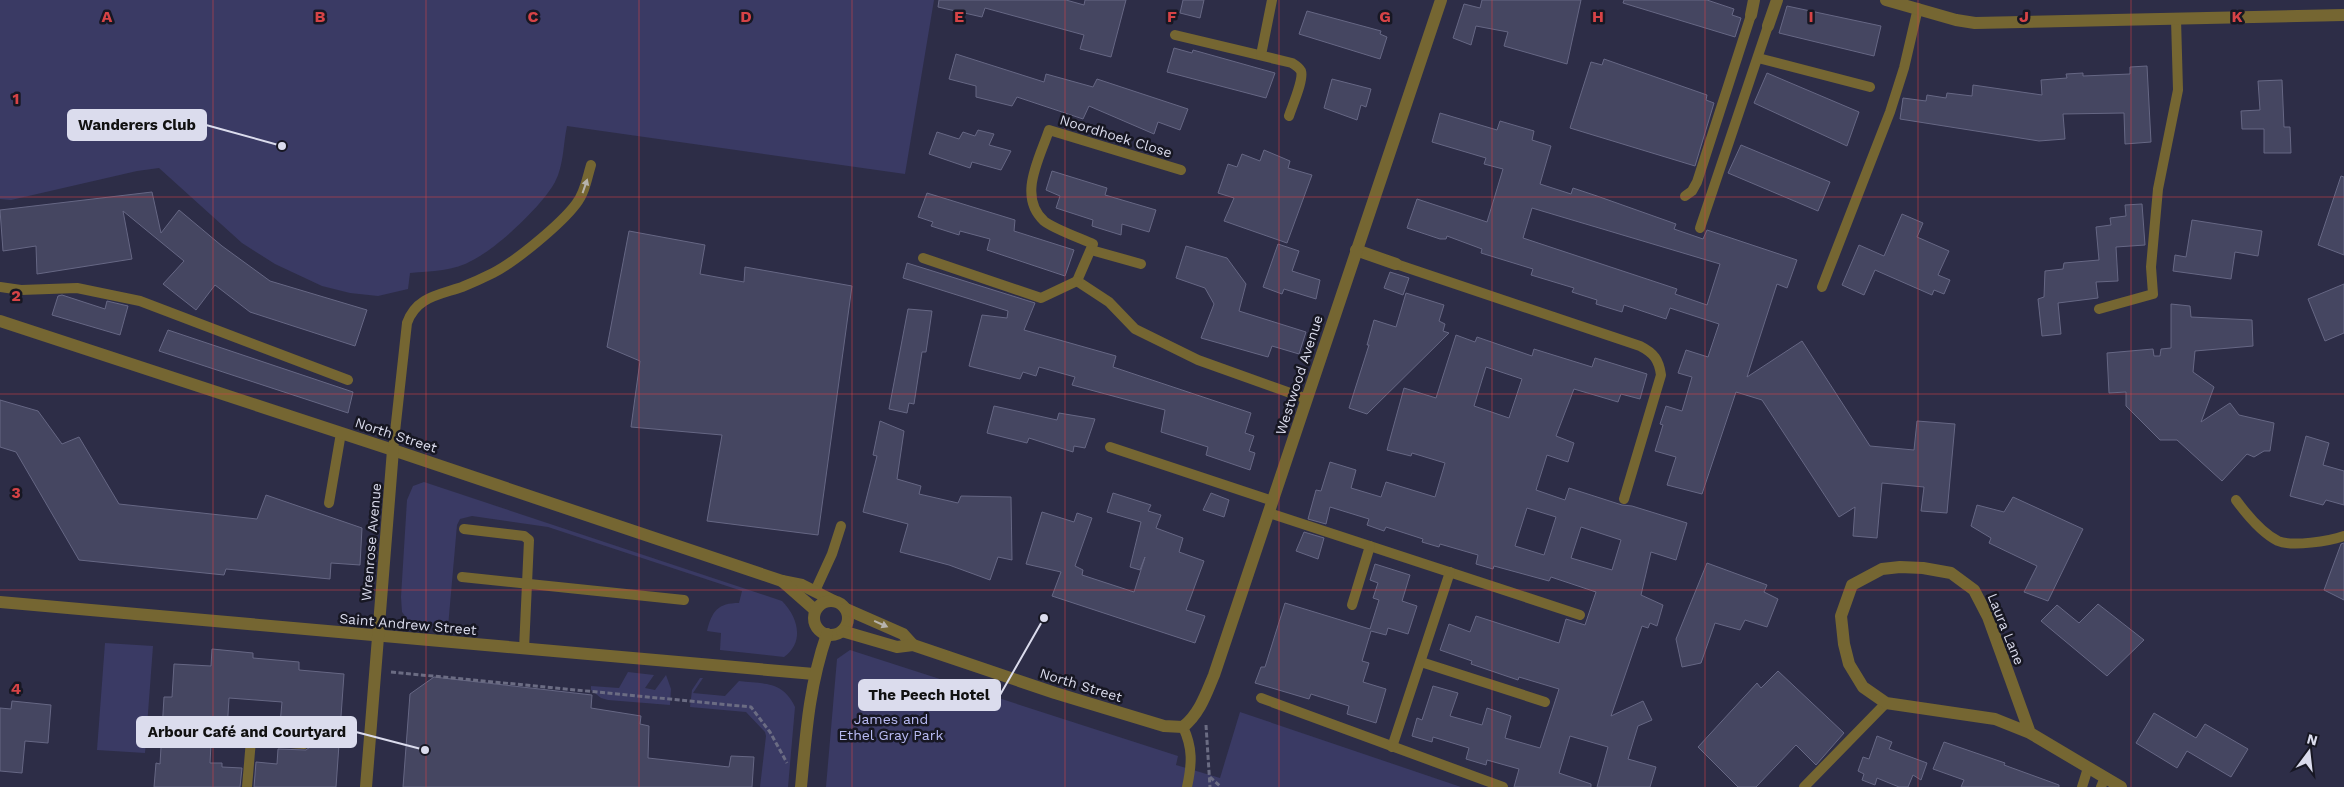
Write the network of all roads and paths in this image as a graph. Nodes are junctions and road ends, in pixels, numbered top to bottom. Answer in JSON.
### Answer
{"nodes":[{"id":1,"x":1272,"y":0,"type":"edge"},
{"id":2,"x":1441,"y":0,"type":"edge"},
{"id":3,"x":1754,"y":0,"type":"edge"},
{"id":4,"x":1777,"y":0,"type":"edge"},
{"id":5,"x":1886,"y":0,"type":"edge"},
{"id":6,"x":1919,"y":4,"type":"edge"},
{"id":7,"x":1751,"y":15,"type":"joint"},
{"id":8,"x":2344,"y":15,"type":"edge"},
{"id":9,"x":2176,"y":19,"type":"junction"},
{"id":10,"x":1768,"y":26,"type":"joint"},
{"id":11,"x":1175,"y":35,"type":"dead end"},
{"id":12,"x":1261,"y":55,"type":"junction"},
{"id":13,"x":1758,"y":58,"type":"junction"},
{"id":14,"x":1870,"y":87,"type":"dead end"},
{"id":15,"x":1289,"y":116,"type":"dead end"},
{"id":16,"x":591,"y":165,"type":"dead end"},
{"id":17,"x":1181,"y":170,"type":"dead end"},
{"id":18,"x":1685,"y":196,"type":"dead end"},
{"id":19,"x":1700,"y":228,"type":"dead end"},
{"id":20,"x":1091,"y":250,"type":"junction"},
{"id":21,"x":1356,"y":250,"type":"junction"},
{"id":22,"x":923,"y":258,"type":"dead end"},
{"id":23,"x":1141,"y":264,"type":"dead end"},
{"id":24,"x":1396,"y":264,"type":"joint"},
{"id":25,"x":1077,"y":281,"type":"junction"},
{"id":26,"x":0,"y":287,"type":"edge"},
{"id":27,"x":1822,"y":287,"type":"dead end"},
{"id":28,"x":2099,"y":309,"type":"dead end"},
{"id":29,"x":0,"y":321,"type":"edge"},
{"id":30,"x":348,"y":380,"type":"dead end"},
{"id":31,"x":1307,"y":398,"type":"junction"},
{"id":32,"x":341,"y":433,"type":"junction"},
{"id":33,"x":1110,"y":447,"type":"dead end"},
{"id":34,"x":393,"y":450,"type":"junction"},
{"id":35,"x":1624,"y":498,"type":"dead end"},
{"id":36,"x":2236,"y":500,"type":"dead end"},
{"id":37,"x":329,"y":504,"type":"dead end"},
{"id":38,"x":1271,"y":507,"type":"junction"},
{"id":39,"x":841,"y":526,"type":"dead end"},
{"id":40,"x":464,"y":529,"type":"dead end"},
{"id":41,"x":2344,"y":536,"type":"edge"},
{"id":42,"x":1370,"y":546,"type":"junction"},
{"id":43,"x":1450,"y":572,"type":"junction"},
{"id":44,"x":462,"y":577,"type":"dead end"},
{"id":45,"x":782,"y":581,"type":"junction"},
{"id":46,"x":528,"y":584,"type":"junction"},
{"id":47,"x":815,"y":591,"type":"junction"},
{"id":48,"x":684,"y":600,"type":"dead end"},
{"id":49,"x":834,"y":601,"type":"junction"},
{"id":50,"x":0,"y":602,"type":"edge"},
{"id":51,"x":1352,"y":605,"type":"dead end"},
{"id":52,"x":846,"y":609,"type":"junction"},
{"id":53,"x":815,"y":610,"type":"junction"},
{"id":54,"x":1580,"y":615,"type":"dead end"},
{"id":55,"x":842,"y":631,"type":"junction"},
{"id":56,"x":827,"y":634,"type":"junction"},
{"id":57,"x":378,"y":637,"type":"junction"},
{"id":58,"x":913,"y":645,"type":"junction"},
{"id":59,"x":524,"y":649,"type":"junction"},
{"id":60,"x":1421,"y":662,"type":"junction"},
{"id":61,"x":375,"y":672,"type":"junction"},
{"id":62,"x":814,"y":674,"type":"junction"},
{"id":63,"x":1205,"y":697,"type":"junction"},
{"id":64,"x":1261,"y":698,"type":"dead end"},
{"id":65,"x":1545,"y":702,"type":"dead end"},
{"id":66,"x":1886,"y":703,"type":"junction"},
{"id":67,"x":1183,"y":727,"type":"junction"},
{"id":68,"x":2030,"y":733,"type":"junction"},
{"id":69,"x":200,"y":736,"type":"dead end"},
{"id":70,"x":251,"y":740,"type":"junction"},
{"id":71,"x":304,"y":744,"type":"dead end"},
{"id":72,"x":1392,"y":747,"type":"junction"},
{"id":73,"x":1191,"y":768,"type":"junction"},
{"id":74,"x":2088,"y":768,"type":"junction"},
{"id":75,"x":2103,"y":782,"type":"edge"},
{"id":76,"x":801,"y":786,"type":"edge"},
{"id":77,"x":247,"y":787,"type":"edge"},
{"id":78,"x":366,"y":787,"type":"edge"},
{"id":79,"x":1187,"y":787,"type":"edge"},
{"id":80,"x":1210,"y":787,"type":"edge"},
{"id":81,"x":1220,"y":787,"type":"edge"},
{"id":82,"x":1503,"y":787,"type":"edge"},
{"id":83,"x":1804,"y":787,"type":"edge"},
{"id":84,"x":2082,"y":787,"type":"edge"},
{"id":85,"x":2121,"y":787,"type":"edge"}],
"edges":[{"from":1,"to":12,"type":"lane"},
{"from":2,"to":21,"type":"street","name":"Westwood Avenue"},
{"from":3,"to":7,"type":"street"},
{"from":4,"to":10,"type":"street"},
{"from":5,"to":6,"type":"street"},
{"from":6,"to":9,"type":"street"},
{"from":6,"to":27,"type":"lane"},
{"from":7,"to":18,"type":"lane"},
{"from":8,"to":9,"type":"street"},
{"from":9,"to":28,"type":"lane"},
{"from":10,"to":13,"type":"lane"},
{"from":11,"to":12,"type":"lane"},
{"from":12,"to":15,"type":"lane"},
{"from":13,"to":14,"type":"lane"},
{"from":13,"to":19,"type":"lane"},
{"from":34,"to":16,"type":"lane","one_way":true},
{"from":17,"to":20,"type":"lane","name":"Noordhoek Close"},
{"from":20,"to":23,"type":"lane"},
{"from":20,"to":25,"type":"lane"},
{"from":21,"to":24,"type":"street"},
{"from":21,"to":31,"type":"street","name":"Westwood Avenue"},
{"from":22,"to":25,"type":"lane"},
{"from":24,"to":35,"type":"lane"},
{"from":25,"to":31,"type":"lane"},
{"from":26,"to":30,"type":"lane"},
{"from":29,"to":32,"type":"street","name":"North Street"},
{"from":31,"to":38,"type":"street","name":"Westwood Avenue"},
{"from":32,"to":34,"type":"street","name":"North Street"},
{"from":32,"to":37,"type":"lane"},
{"from":33,"to":38,"type":"lane"},
{"from":34,"to":45,"type":"street","name":"North Street"},
{"from":34,"to":57,"type":"street","name":"Wrenrose Avenue"},
{"from":36,"to":41,"type":"lane"},
{"from":38,"to":42,"type":"lane"},
{"from":38,"to":63,"type":"street","name":"Westwood Avenue"},
{"from":39,"to":47,"type":"lane"},
{"from":40,"to":46,"type":"lane"},
{"from":42,"to":43,"type":"lane"},
{"from":42,"to":51,"type":"lane"},
{"from":43,"to":54,"type":"lane"},
{"from":43,"to":60,"type":"lane"},
{"from":44,"to":46,"type":"lane"},
{"from":45,"to":47,"type":"street","name":"North Street"},
{"from":45,"to":53,"type":"street","name":"North Street"},
{"from":46,"to":48,"type":"lane"},
{"from":46,"to":59,"type":"lane"},
{"from":47,"to":49,"type":"street","name":"North Street"},
{"from":49,"to":52,"type":"street"},
{"from":49,"to":53,"type":"street"},
{"from":50,"to":57,"type":"street","name":"Saint Andrew Street"},
{"from":52,"to":55,"type":"street"},
{"from":52,"to":58,"type":"street","name":"North Street","one_way":true},
{"from":53,"to":56,"type":"street"},
{"from":55,"to":56,"type":"street"},
{"from":55,"to":58,"type":"street","name":"North Street"},
{"from":56,"to":62,"type":"street"},
{"from":57,"to":59,"type":"street","name":"Saint Andrew Street"},
{"from":57,"to":61,"type":"street","name":"Wrenrose Avenue"},
{"from":58,"to":67,"type":"street","name":"North Street"},
{"from":59,"to":62,"type":"street","name":"Saint Andrew Street"},
{"from":60,"to":65,"type":"lane"},
{"from":60,"to":72,"type":"lane"},
{"from":61,"to":76,"type":"path"},
{"from":61,"to":78,"type":"street","name":"Wrenrose Avenue"},
{"from":62,"to":76,"type":"street"},
{"from":63,"to":67,"type":"street","name":"Westwood Avenue"},
{"from":63,"to":80,"type":"path"},
{"from":64,"to":72,"type":"lane"},
{"from":66,"to":68,"type":"street","name":"Laura Lane"},
{"from":66,"to":68,"type":"street","name":"Laura Lane"},
{"from":66,"to":83,"type":"lane"},
{"from":67,"to":73,"type":"lane"},
{"from":68,"to":74,"type":"street","name":"Laura Lane"},
{"from":69,"to":70,"type":"lane"},
{"from":70,"to":71,"type":"lane"},
{"from":70,"to":77,"type":"lane"},
{"from":72,"to":82,"type":"lane"},
{"from":73,"to":79,"type":"lane"},
{"from":73,"to":81,"type":"path"},
{"from":74,"to":75,"type":"street","name":"Laura Lane"},
{"from":74,"to":84,"type":"lane"},
{"from":75,"to":85,"type":"street","name":"Laura Lane"}]}
